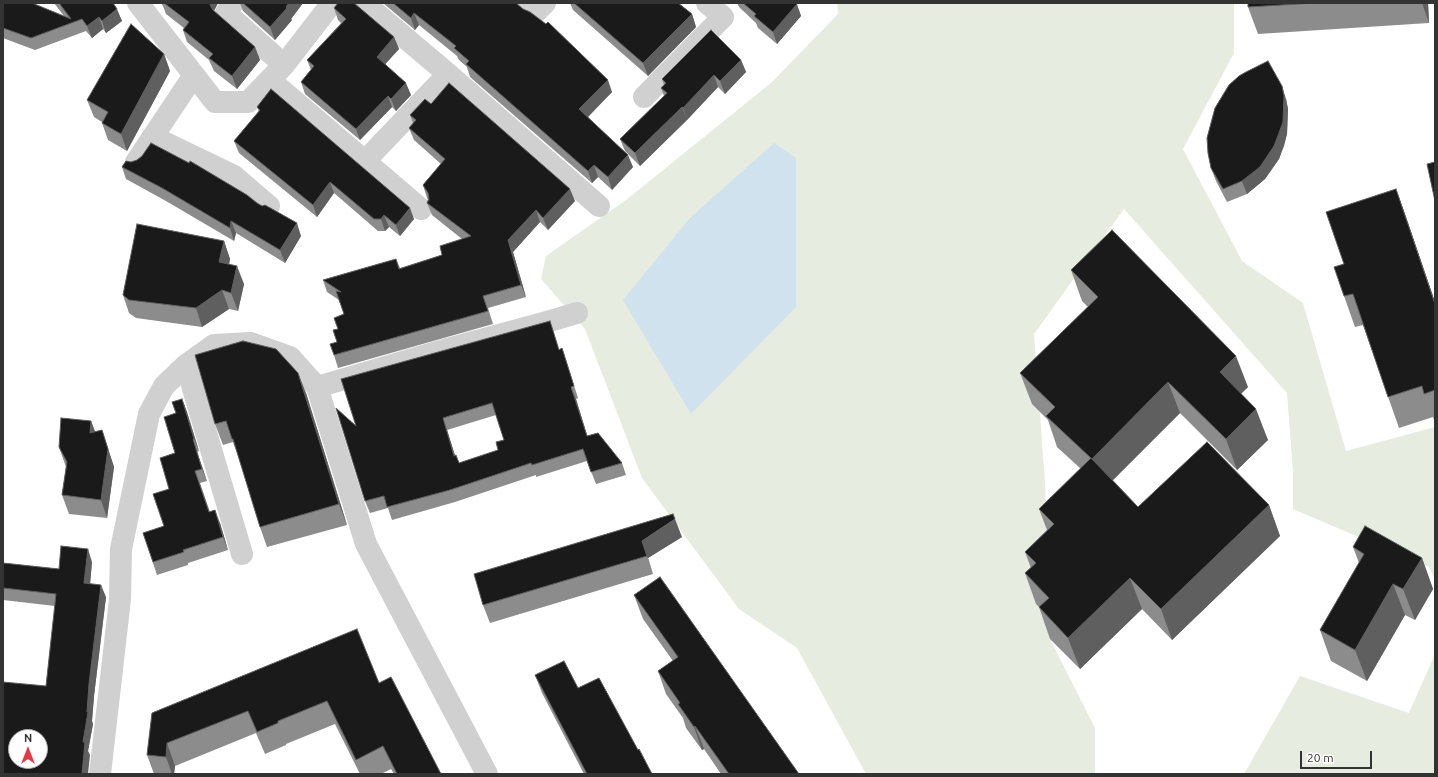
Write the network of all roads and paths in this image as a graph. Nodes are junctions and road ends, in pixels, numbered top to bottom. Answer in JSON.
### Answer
{"nodes":[{"id":1,"x":138,"y":3,"type":"edge"},
{"id":2,"x":233,"y":3,"type":"edge"},
{"id":3,"x":332,"y":3,"type":"edge"},
{"id":4,"x":364,"y":3,"type":"edge"},
{"id":5,"x":526,"y":3,"type":"edge"},
{"id":6,"x":545,"y":3,"type":"edge"},
{"id":7,"x":707,"y":3,"type":"edge"},
{"id":8,"x":277,"y":72,"type":"junction"},
{"id":9,"x":448,"y":74,"type":"junction"},
{"id":10,"x":194,"y":75,"type":"junction"},
{"id":11,"x":644,"y":96,"type":"dead end"},
{"id":12,"x":153,"y":137,"type":"junction"},
{"id":13,"x":364,"y":161,"type":"junction"},
{"id":14,"x":136,"y":162,"type":"edge"},
{"id":15,"x":269,"y":206,"type":"edge"},
{"id":16,"x":599,"y":206,"type":"dead end"},
{"id":17,"x":421,"y":209,"type":"dead end"},
{"id":18,"x":577,"y":313,"type":"dead end"},
{"id":19,"x":186,"y":365,"type":"junction"},
{"id":20,"x":317,"y":386,"type":"junction"},
{"id":21,"x":242,"y":554,"type":"dead end"},
{"id":22,"x":100,"y":774,"type":"edge"},
{"id":23,"x":487,"y":774,"type":"edge"}],
"edges":[{"from":1,"to":10,"type":"street"},
{"from":2,"to":8,"type":"street"},
{"from":3,"to":8,"type":"street"},
{"from":4,"to":9,"type":"street"},
{"from":5,"to":6,"type":"street"},
{"from":7,"to":11,"type":"street"},
{"from":8,"to":10,"type":"street"},
{"from":8,"to":13,"type":"street"},
{"from":9,"to":13,"type":"street"},
{"from":9,"to":16,"type":"street"},
{"from":10,"to":12,"type":"street"},
{"from":12,"to":14,"type":"street"},
{"from":12,"to":15,"type":"street"},
{"from":13,"to":17,"type":"street"},
{"from":18,"to":20,"type":"street"},
{"from":19,"to":20,"type":"street"},
{"from":19,"to":21,"type":"street"},
{"from":19,"to":22,"type":"street"},
{"from":20,"to":23,"type":"street"}]}
